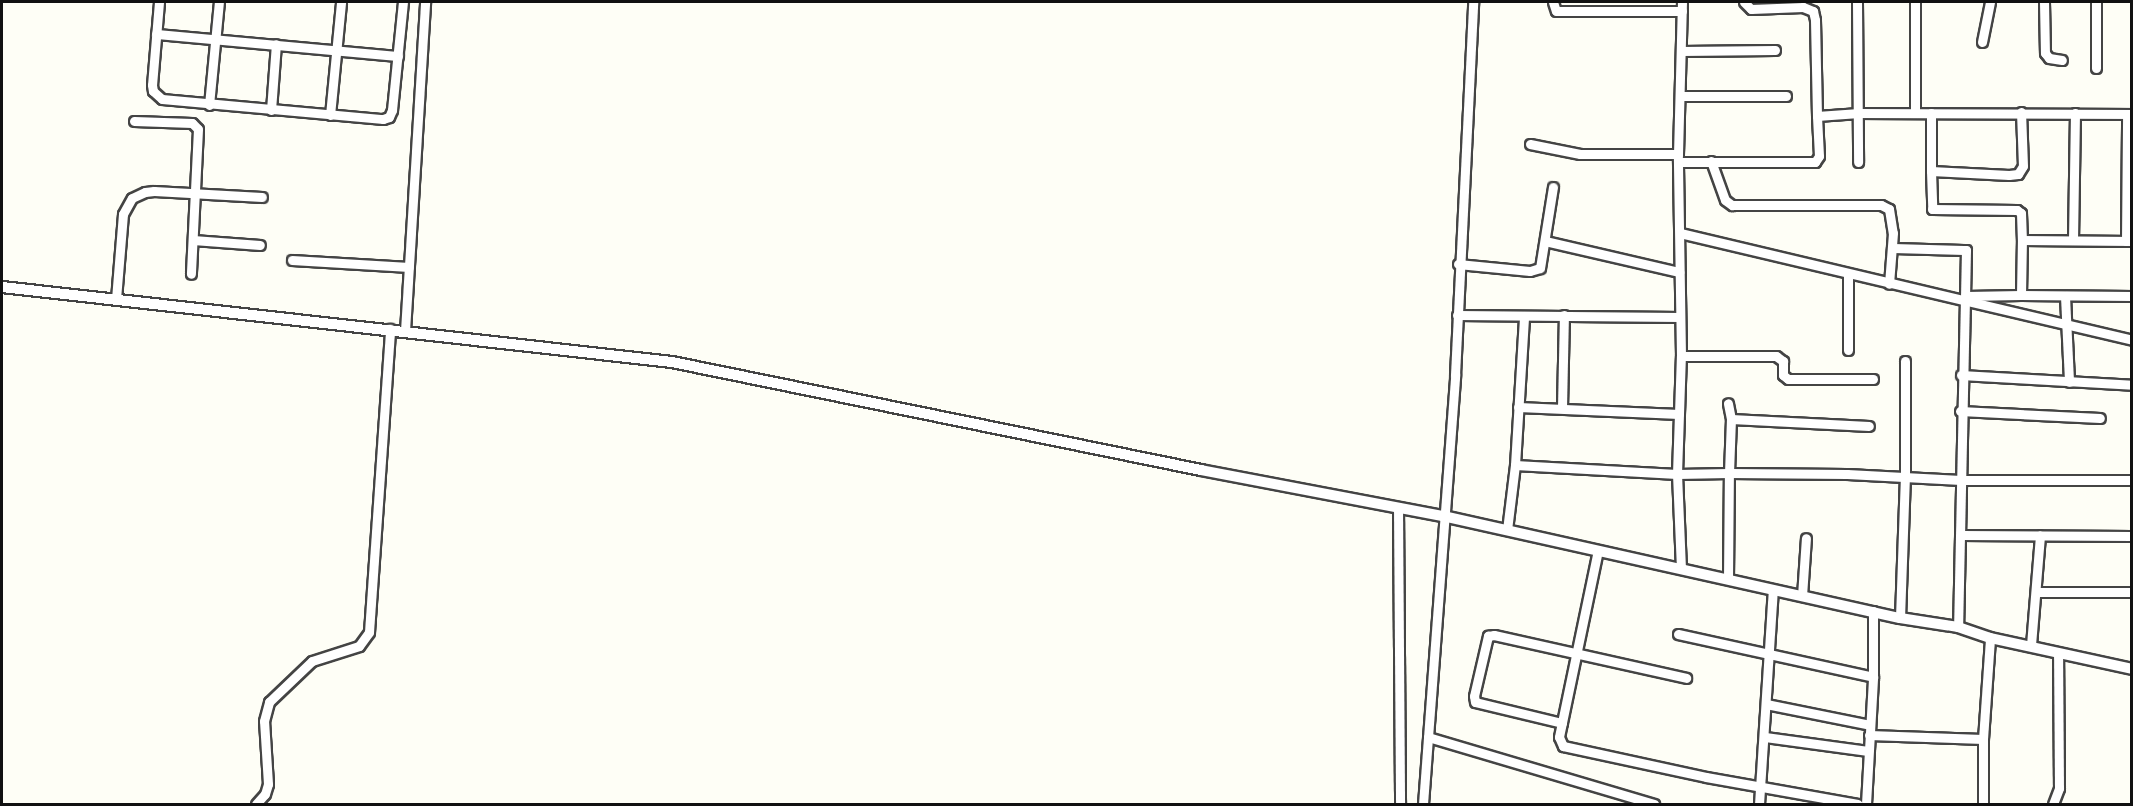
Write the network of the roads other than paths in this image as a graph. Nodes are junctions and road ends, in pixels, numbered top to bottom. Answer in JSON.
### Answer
{"nodes":[{"id":1,"x":159,"y":2,"type":"edge"},
{"id":2,"x":219,"y":2,"type":"edge"},
{"id":3,"x":341,"y":2,"type":"edge"},
{"id":4,"x":403,"y":2,"type":"edge"},
{"id":5,"x":425,"y":2,"type":"edge"},
{"id":6,"x":1473,"y":2,"type":"edge"},
{"id":7,"x":1553,"y":2,"type":"edge"},
{"id":8,"x":1744,"y":2,"type":"edge"},
{"id":9,"x":1857,"y":2,"type":"edge"},
{"id":10,"x":1916,"y":2,"type":"edge"},
{"id":11,"x":1990,"y":2,"type":"edge"},
{"id":12,"x":2044,"y":2,"type":"edge"},
{"id":13,"x":2096,"y":2,"type":"edge"},
{"id":14,"x":1682,"y":6,"type":"edge"},
{"id":15,"x":156,"y":34,"type":"junction"},
{"id":16,"x":216,"y":39,"type":"junction"},
{"id":17,"x":1982,"y":42,"type":"dead end"},
{"id":18,"x":276,"y":44,"type":"junction"},
{"id":19,"x":337,"y":50,"type":"junction"},
{"id":20,"x":1775,"y":50,"type":"dead end"},
{"id":21,"x":1681,"y":51,"type":"junction"},
{"id":22,"x":398,"y":56,"type":"junction"},
{"id":23,"x":2062,"y":60,"type":"dead end"},
{"id":24,"x":2096,"y":68,"type":"dead end"},
{"id":25,"x":1681,"y":96,"type":"junction"},
{"id":26,"x":1786,"y":96,"type":"dead end"},
{"id":27,"x":209,"y":105,"type":"junction"},
{"id":28,"x":271,"y":110,"type":"junction"},
{"id":29,"x":2021,"y":112,"type":"junction"},
{"id":30,"x":1859,"y":113,"type":"junction"},
{"id":31,"x":1915,"y":113,"type":"junction"},
{"id":32,"x":1931,"y":113,"type":"junction"},
{"id":33,"x":2075,"y":113,"type":"junction"},
{"id":34,"x":2129,"y":114,"type":"edge"},
{"id":35,"x":330,"y":115,"type":"junction"},
{"id":36,"x":1817,"y":116,"type":"junction"},
{"id":37,"x":134,"y":121,"type":"dead end"},
{"id":38,"x":1530,"y":144,"type":"dead end"},
{"id":39,"x":1679,"y":158,"type":"junction"},
{"id":40,"x":1711,"y":161,"type":"junction"},
{"id":41,"x":1858,"y":162,"type":"dead end"},
{"id":42,"x":1931,"y":171,"type":"junction"},
{"id":43,"x":1553,"y":187,"type":"dead end"},
{"id":44,"x":196,"y":193,"type":"junction"},
{"id":45,"x":262,"y":197,"type":"dead end"},
{"id":46,"x":1680,"y":234,"type":"junction"},
{"id":47,"x":193,"y":240,"type":"junction"},
{"id":48,"x":2022,"y":240,"type":"junction"},
{"id":49,"x":2073,"y":240,"type":"junction"},
{"id":50,"x":1545,"y":241,"type":"junction"},
{"id":51,"x":2129,"y":241,"type":"edge"},
{"id":52,"x":260,"y":245,"type":"dead end"},
{"id":53,"x":1893,"y":248,"type":"junction"},
{"id":54,"x":292,"y":260,"type":"dead end"},
{"id":55,"x":1458,"y":264,"type":"junction"},
{"id":56,"x":409,"y":267,"type":"junction"},
{"id":57,"x":1679,"y":272,"type":"junction"},
{"id":58,"x":191,"y":274,"type":"dead end"},
{"id":59,"x":1848,"y":274,"type":"junction"},
{"id":60,"x":1889,"y":284,"type":"junction"},
{"id":61,"x":2,"y":287,"type":"edge"},
{"id":62,"x":2021,"y":295,"type":"junction"},
{"id":63,"x":2065,"y":296,"type":"junction"},
{"id":64,"x":2132,"y":296,"type":"edge"},
{"id":65,"x":116,"y":299,"type":"junction"},
{"id":66,"x":1966,"y":299,"type":"junction"},
{"id":67,"x":1457,"y":315,"type":"junction"},
{"id":68,"x":1564,"y":315,"type":"junction"},
{"id":69,"x":1524,"y":316,"type":"junction"},
{"id":70,"x":1680,"y":317,"type":"junction"},
{"id":71,"x":2065,"y":325,"type":"junction"},
{"id":72,"x":390,"y":329,"type":"junction"},
{"id":73,"x":405,"y":331,"type":"junction"},
{"id":74,"x":2132,"y":340,"type":"edge"},
{"id":75,"x":1848,"y":350,"type":"dead end"},
{"id":76,"x":1681,"y":356,"type":"junction"},
{"id":77,"x":1905,"y":360,"type":"dead end"},
{"id":78,"x":1961,"y":375,"type":"junction"},
{"id":79,"x":1873,"y":379,"type":"dead end"},
{"id":80,"x":2069,"y":382,"type":"junction"},
{"id":81,"x":2132,"y":385,"type":"edge"},
{"id":82,"x":1728,"y":403,"type":"dead end"},
{"id":83,"x":1518,"y":407,"type":"junction"},
{"id":84,"x":1562,"y":408,"type":"junction"},
{"id":85,"x":1960,"y":411,"type":"junction"},
{"id":86,"x":1679,"y":414,"type":"junction"},
{"id":87,"x":2100,"y":418,"type":"dead end"},
{"id":88,"x":1731,"y":419,"type":"junction"},
{"id":89,"x":1869,"y":426,"type":"dead end"},
{"id":90,"x":1515,"y":465,"type":"junction"},
{"id":91,"x":1729,"y":473,"type":"junction"},
{"id":92,"x":1677,"y":474,"type":"junction"},
{"id":93,"x":1905,"y":476,"type":"junction"},
{"id":94,"x":1961,"y":480,"type":"junction"},
{"id":95,"x":2132,"y":480,"type":"edge"},
{"id":96,"x":1398,"y":507,"type":"junction"},
{"id":97,"x":1443,"y":516,"type":"junction"},
{"id":98,"x":1507,"y":530,"type":"junction"},
{"id":99,"x":1961,"y":535,"type":"junction"},
{"id":100,"x":2040,"y":535,"type":"junction"},
{"id":101,"x":2132,"y":536,"type":"edge"},
{"id":102,"x":1806,"y":538,"type":"dead end"},
{"id":103,"x":1598,"y":550,"type":"junction"},
{"id":104,"x":1681,"y":569,"type":"junction"},
{"id":105,"x":1728,"y":579,"type":"junction"},
{"id":106,"x":1773,"y":590,"type":"junction"},
{"id":107,"x":2036,"y":592,"type":"junction"},
{"id":108,"x":2132,"y":592,"type":"edge"},
{"id":109,"x":1802,"y":596,"type":"junction"},
{"id":110,"x":1873,"y":611,"type":"junction"},
{"id":111,"x":1900,"y":618,"type":"junction"},
{"id":112,"x":1958,"y":627,"type":"junction"},
{"id":113,"x":1678,"y":634,"type":"dead end"},
{"id":114,"x":1990,"y":638,"type":"junction"},
{"id":115,"x":2031,"y":645,"type":"junction"},
{"id":116,"x":1770,"y":653,"type":"junction"},
{"id":117,"x":2058,"y":653,"type":"junction"},
{"id":118,"x":1576,"y":654,"type":"junction"},
{"id":119,"x":2132,"y":669,"type":"edge"},
{"id":120,"x":1873,"y":677,"type":"junction"},
{"id":121,"x":1686,"y":678,"type":"dead end"},
{"id":122,"x":1766,"y":704,"type":"junction"},
{"id":123,"x":1562,"y":723,"type":"junction"},
{"id":124,"x":1870,"y":730,"type":"junction"},
{"id":125,"x":1428,"y":737,"type":"junction"},
{"id":126,"x":1765,"y":737,"type":"junction"},
{"id":127,"x":1983,"y":739,"type":"junction"},
{"id":128,"x":1868,"y":751,"type":"junction"},
{"id":129,"x":1761,"y":786,"type":"junction"},
{"id":130,"x":256,"y":804,"type":"edge"},
{"id":131,"x":1400,"y":804,"type":"edge"},
{"id":132,"x":1423,"y":804,"type":"edge"},
{"id":133,"x":1654,"y":804,"type":"edge"},
{"id":134,"x":1759,"y":804,"type":"edge"},
{"id":135,"x":1858,"y":804,"type":"edge"},
{"id":136,"x":1866,"y":804,"type":"edge"},
{"id":137,"x":1983,"y":804,"type":"edge"},
{"id":138,"x":2053,"y":804,"type":"edge"}],
"edges":[{"from":1,"to":15,"type":"street"},
{"from":2,"to":16,"type":"street"},
{"from":3,"to":19,"type":"street"},
{"from":4,"to":22,"type":"street"},
{"from":5,"to":56,"type":"street"},
{"from":6,"to":55,"type":"street"},
{"from":7,"to":14,"type":"street"},
{"from":8,"to":36,"type":"street"},
{"from":9,"to":30,"type":"street"},
{"from":10,"to":31,"type":"street"},
{"from":11,"to":17,"type":"street"},
{"from":12,"to":23,"type":"street"},
{"from":13,"to":24,"type":"street"},
{"from":14,"to":21,"type":"street"},
{"from":15,"to":16,"type":"street"},
{"from":15,"to":27,"type":"street"},
{"from":16,"to":18,"type":"street"},
{"from":16,"to":27,"type":"street"},
{"from":18,"to":19,"type":"street"},
{"from":18,"to":28,"type":"street"},
{"from":19,"to":22,"type":"street"},
{"from":19,"to":35,"type":"street"},
{"from":20,"to":21,"type":"street"},
{"from":21,"to":25,"type":"street"},
{"from":22,"to":35,"type":"street"},
{"from":25,"to":26,"type":"street"},
{"from":25,"to":39,"type":"street"},
{"from":27,"to":28,"type":"street"},
{"from":28,"to":35,"type":"street"},
{"from":29,"to":32,"type":"street"},
{"from":29,"to":33,"type":"street"},
{"from":29,"to":42,"type":"street"},
{"from":30,"to":31,"type":"street"},
{"from":30,"to":36,"type":"street"},
{"from":30,"to":41,"type":"street"},
{"from":31,"to":32,"type":"street"},
{"from":32,"to":42,"type":"street"},
{"from":33,"to":34,"type":"street"},
{"from":33,"to":49,"type":"street"},
{"from":34,"to":51,"type":"street"},
{"from":36,"to":40,"type":"street"},
{"from":37,"to":44,"type":"street"},
{"from":38,"to":39,"type":"street"},
{"from":39,"to":40,"type":"street"},
{"from":39,"to":46,"type":"street"},
{"from":40,"to":53,"type":"street"},
{"from":42,"to":48,"type":"street"},
{"from":43,"to":50,"type":"street"},
{"from":44,"to":45,"type":"street"},
{"from":44,"to":47,"type":"street"},
{"from":44,"to":65,"type":"street"},
{"from":46,"to":57,"type":"street"},
{"from":46,"to":59,"type":"street"},
{"from":47,"to":52,"type":"street"},
{"from":47,"to":58,"type":"street"},
{"from":48,"to":49,"type":"street"},
{"from":48,"to":62,"type":"street"},
{"from":49,"to":51,"type":"street"},
{"from":50,"to":55,"type":"street"},
{"from":50,"to":57,"type":"street"},
{"from":53,"to":60,"type":"street"},
{"from":53,"to":66,"type":"street"},
{"from":54,"to":56,"type":"street"},
{"from":55,"to":67,"type":"street"},
{"from":56,"to":73,"type":"street"},
{"from":57,"to":70,"type":"street"},
{"from":59,"to":60,"type":"street"},
{"from":59,"to":75,"type":"street"},
{"from":60,"to":66,"type":"street"},
{"from":61,"to":65,"type":"street"},
{"from":62,"to":63,"type":"street"},
{"from":62,"to":66,"type":"street"},
{"from":63,"to":64,"type":"street"},
{"from":63,"to":71,"type":"street"},
{"from":65,"to":72,"type":"street"},
{"from":66,"to":71,"type":"street"},
{"from":66,"to":78,"type":"street"},
{"from":67,"to":69,"type":"street"},
{"from":67,"to":97,"type":"street"},
{"from":68,"to":69,"type":"street"},
{"from":68,"to":70,"type":"street"},
{"from":68,"to":84,"type":"street"},
{"from":69,"to":83,"type":"street"},
{"from":70,"to":76,"type":"street"},
{"from":71,"to":74,"type":"street"},
{"from":71,"to":80,"type":"street"},
{"from":72,"to":73,"type":"street"},
{"from":72,"to":130,"type":"street"},
{"from":73,"to":96,"type":"street"},
{"from":76,"to":79,"type":"street"},
{"from":76,"to":86,"type":"street"},
{"from":77,"to":93,"type":"street"},
{"from":78,"to":80,"type":"street"},
{"from":78,"to":85,"type":"street"},
{"from":80,"to":81,"type":"street"},
{"from":82,"to":88,"type":"street"},
{"from":83,"to":84,"type":"street"},
{"from":83,"to":90,"type":"street"},
{"from":84,"to":86,"type":"street"},
{"from":85,"to":87,"type":"street"},
{"from":85,"to":94,"type":"street"},
{"from":86,"to":92,"type":"street"},
{"from":88,"to":89,"type":"street"},
{"from":88,"to":91,"type":"street"},
{"from":90,"to":92,"type":"street"},
{"from":90,"to":98,"type":"street"},
{"from":91,"to":92,"type":"street"},
{"from":91,"to":93,"type":"street"},
{"from":91,"to":105,"type":"street"},
{"from":92,"to":104,"type":"street"},
{"from":93,"to":94,"type":"street"},
{"from":93,"to":111,"type":"street"},
{"from":94,"to":95,"type":"street"},
{"from":94,"to":99,"type":"street"},
{"from":96,"to":97,"type":"street"},
{"from":96,"to":131,"type":"street"},
{"from":97,"to":98,"type":"street"},
{"from":97,"to":125,"type":"street"},
{"from":98,"to":103,"type":"street"},
{"from":99,"to":100,"type":"street"},
{"from":99,"to":112,"type":"street"},
{"from":100,"to":101,"type":"street"},
{"from":100,"to":107,"type":"street"},
{"from":102,"to":109,"type":"street"},
{"from":103,"to":104,"type":"street"},
{"from":103,"to":118,"type":"street"},
{"from":104,"to":105,"type":"street"},
{"from":105,"to":106,"type":"street"},
{"from":106,"to":109,"type":"street"},
{"from":106,"to":116,"type":"street"},
{"from":107,"to":108,"type":"street"},
{"from":107,"to":115,"type":"street"},
{"from":109,"to":110,"type":"street"},
{"from":110,"to":111,"type":"street"},
{"from":110,"to":120,"type":"street"},
{"from":111,"to":112,"type":"street"},
{"from":112,"to":114,"type":"street"},
{"from":113,"to":116,"type":"street"},
{"from":114,"to":115,"type":"street"},
{"from":114,"to":127,"type":"street"},
{"from":115,"to":117,"type":"street"},
{"from":116,"to":120,"type":"street"},
{"from":116,"to":122,"type":"street"},
{"from":117,"to":119,"type":"street"},
{"from":117,"to":138,"type":"street"},
{"from":118,"to":121,"type":"street"},
{"from":118,"to":123,"type":"street"},
{"from":118,"to":123,"type":"street"},
{"from":120,"to":124,"type":"street"},
{"from":122,"to":124,"type":"street"},
{"from":122,"to":126,"type":"street"},
{"from":123,"to":129,"type":"street"},
{"from":124,"to":127,"type":"street"},
{"from":124,"to":128,"type":"street"},
{"from":125,"to":132,"type":"street"},
{"from":125,"to":133,"type":"street"},
{"from":126,"to":128,"type":"street"},
{"from":126,"to":129,"type":"street"},
{"from":127,"to":137,"type":"street"},
{"from":128,"to":136,"type":"street"},
{"from":129,"to":134,"type":"street"},
{"from":129,"to":135,"type":"street"}]}
